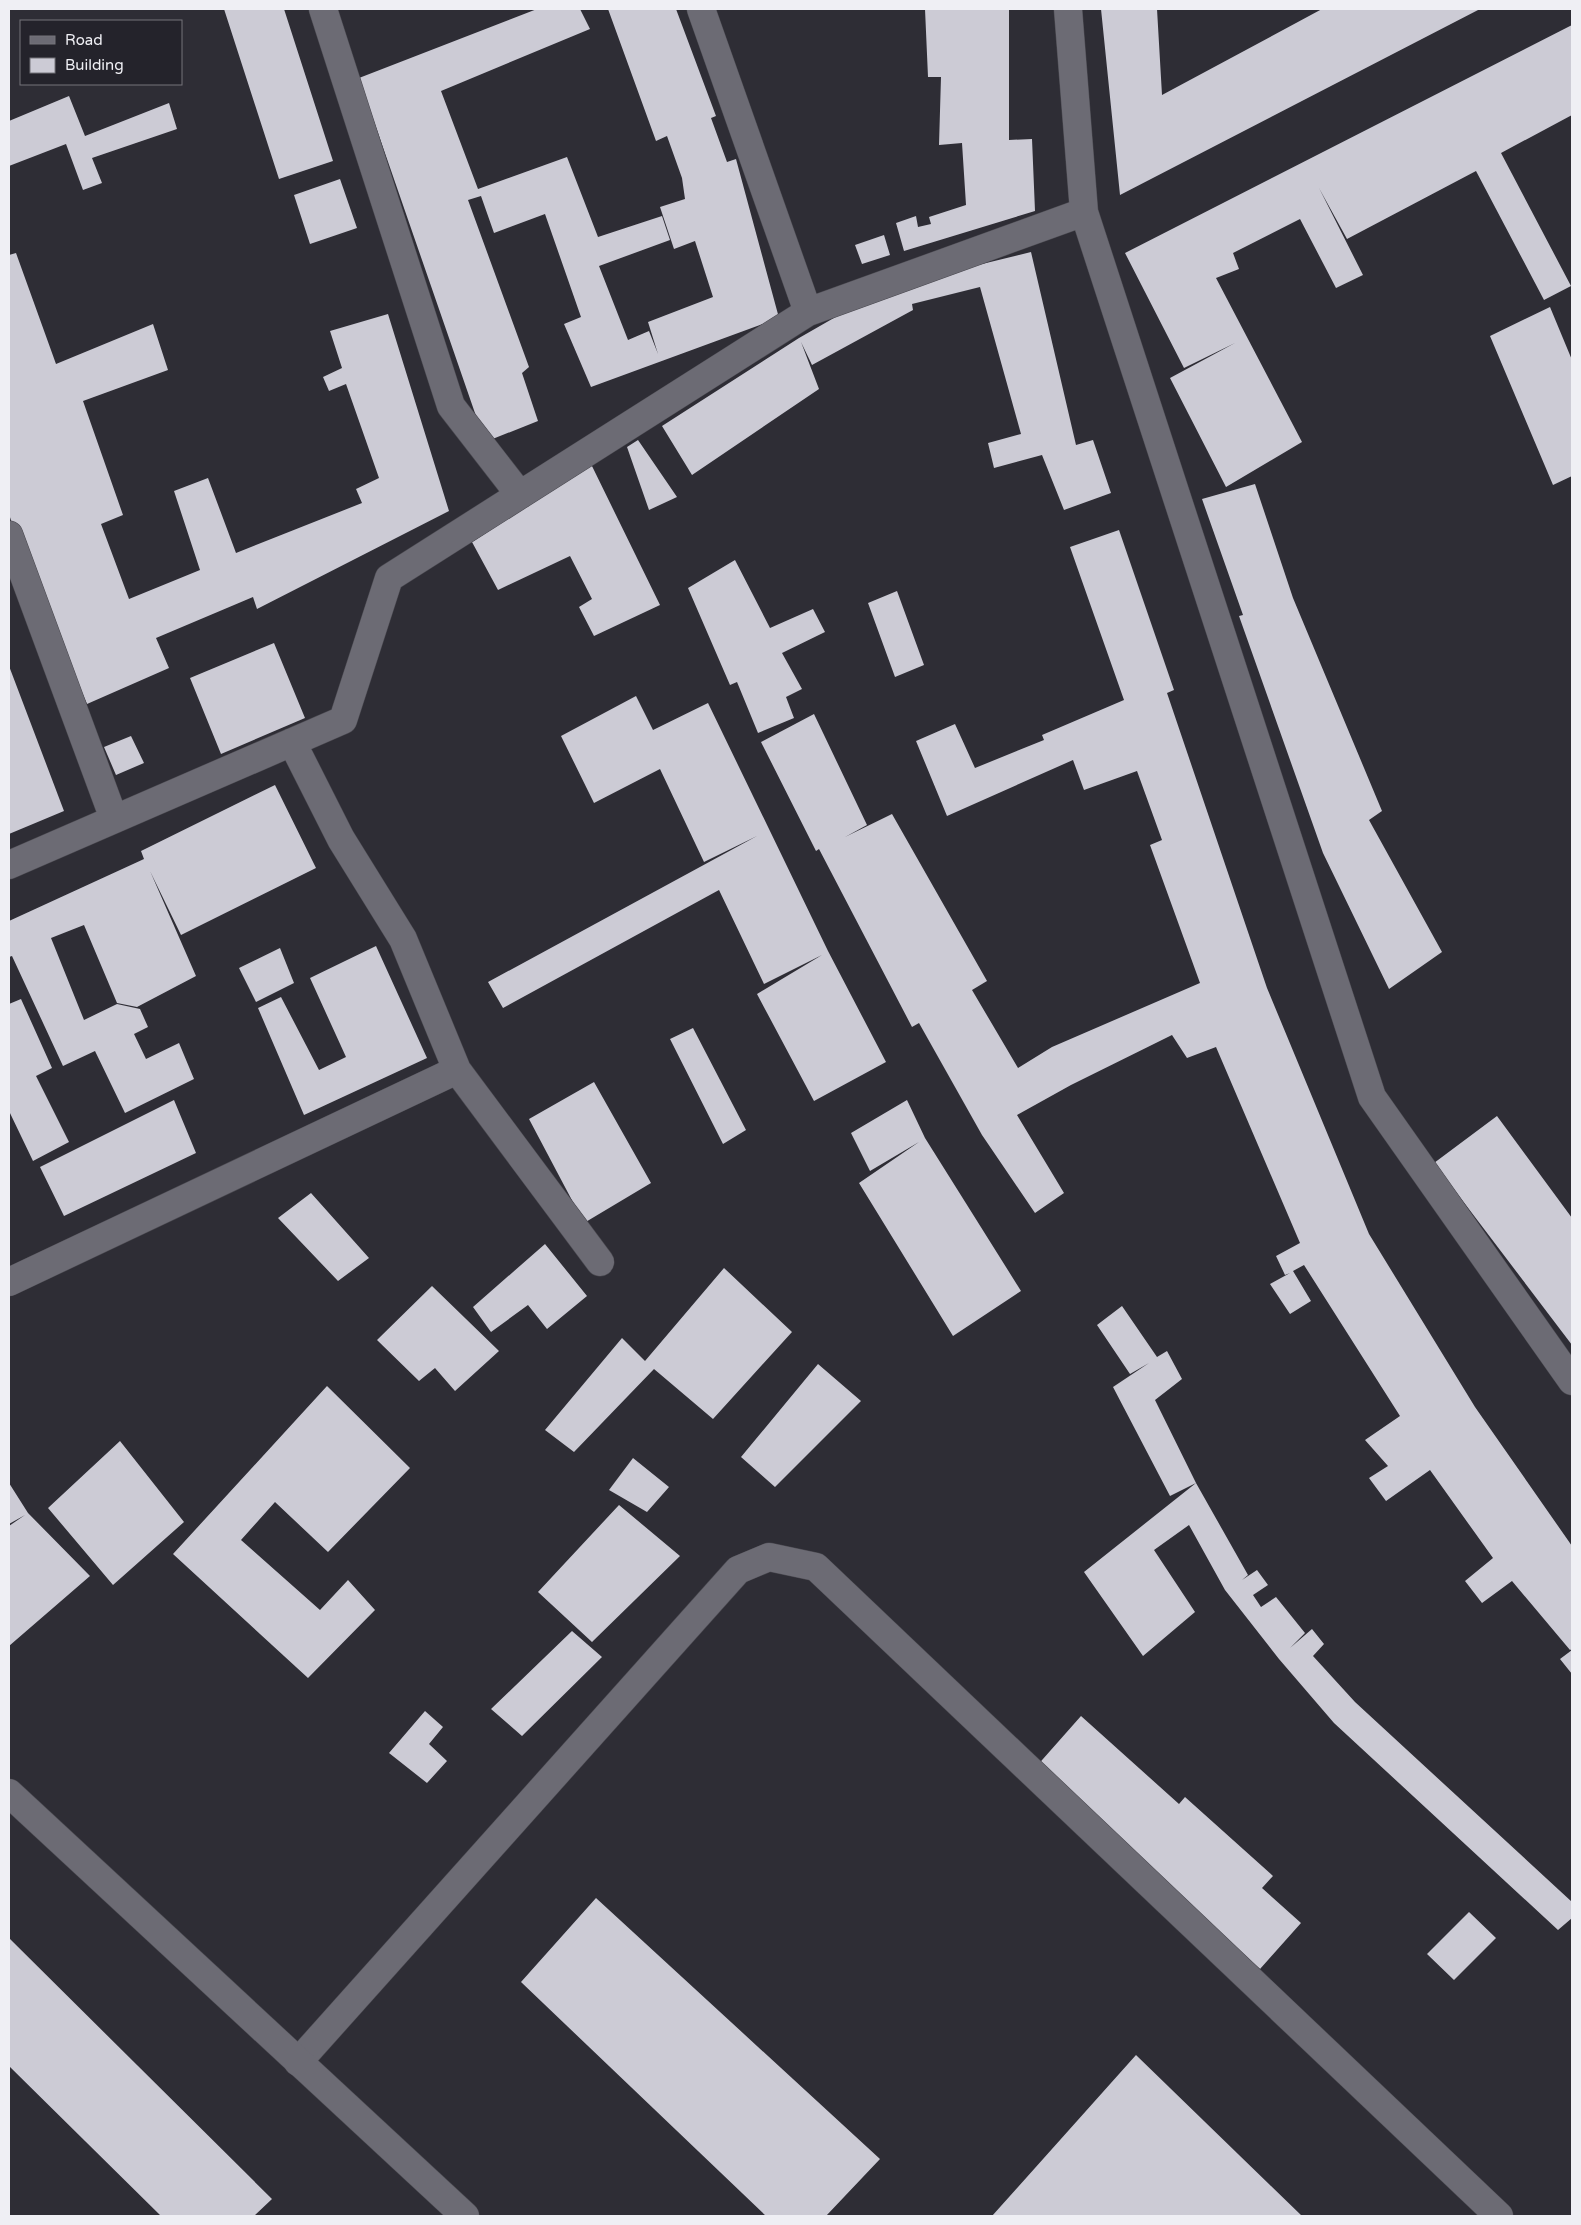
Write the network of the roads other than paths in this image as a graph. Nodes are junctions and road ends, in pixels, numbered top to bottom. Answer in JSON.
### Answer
{"nodes":[{"id":1,"x":323,"y":9,"type":"edge"},
{"id":2,"x":702,"y":9,"type":"edge"},
{"id":3,"x":1068,"y":9,"type":"edge"},
{"id":4,"x":1084,"y":212,"type":"junction"},
{"id":5,"x":808,"y":312,"type":"junction"},
{"id":6,"x":520,"y":495,"type":"junction"},
{"id":7,"x":9,"y":535,"type":"edge"},
{"id":8,"x":292,"y":742,"type":"junction"},
{"id":9,"x":114,"y":820,"type":"junction"},
{"id":10,"x":9,"y":865,"type":"edge"},
{"id":11,"x":457,"y":1070,"type":"junction"},
{"id":12,"x":600,"y":1262,"type":"dead end"},
{"id":13,"x":9,"y":1282,"type":"edge"},
{"id":14,"x":1572,"y":1381,"type":"edge"},
{"id":15,"x":9,"y":1792,"type":"edge"},
{"id":16,"x":298,"y":2062,"type":"junction"},
{"id":17,"x":465,"y":2216,"type":"edge"},
{"id":18,"x":1499,"y":2216,"type":"edge"}],
"edges":[{"from":1,"to":6,"type":"street"},
{"from":2,"to":5,"type":"street"},
{"from":3,"to":4,"type":"street"},
{"from":4,"to":5,"type":"street"},
{"from":4,"to":14,"type":"street"},
{"from":5,"to":6,"type":"street"},
{"from":6,"to":8,"type":"street"},
{"from":7,"to":9,"type":"street"},
{"from":8,"to":9,"type":"street"},
{"from":8,"to":11,"type":"street"},
{"from":9,"to":10,"type":"street"},
{"from":11,"to":12,"type":"street"},
{"from":11,"to":13,"type":"street"},
{"from":15,"to":16,"type":"street"},
{"from":16,"to":17,"type":"street"},
{"from":16,"to":18,"type":"street"}]}
